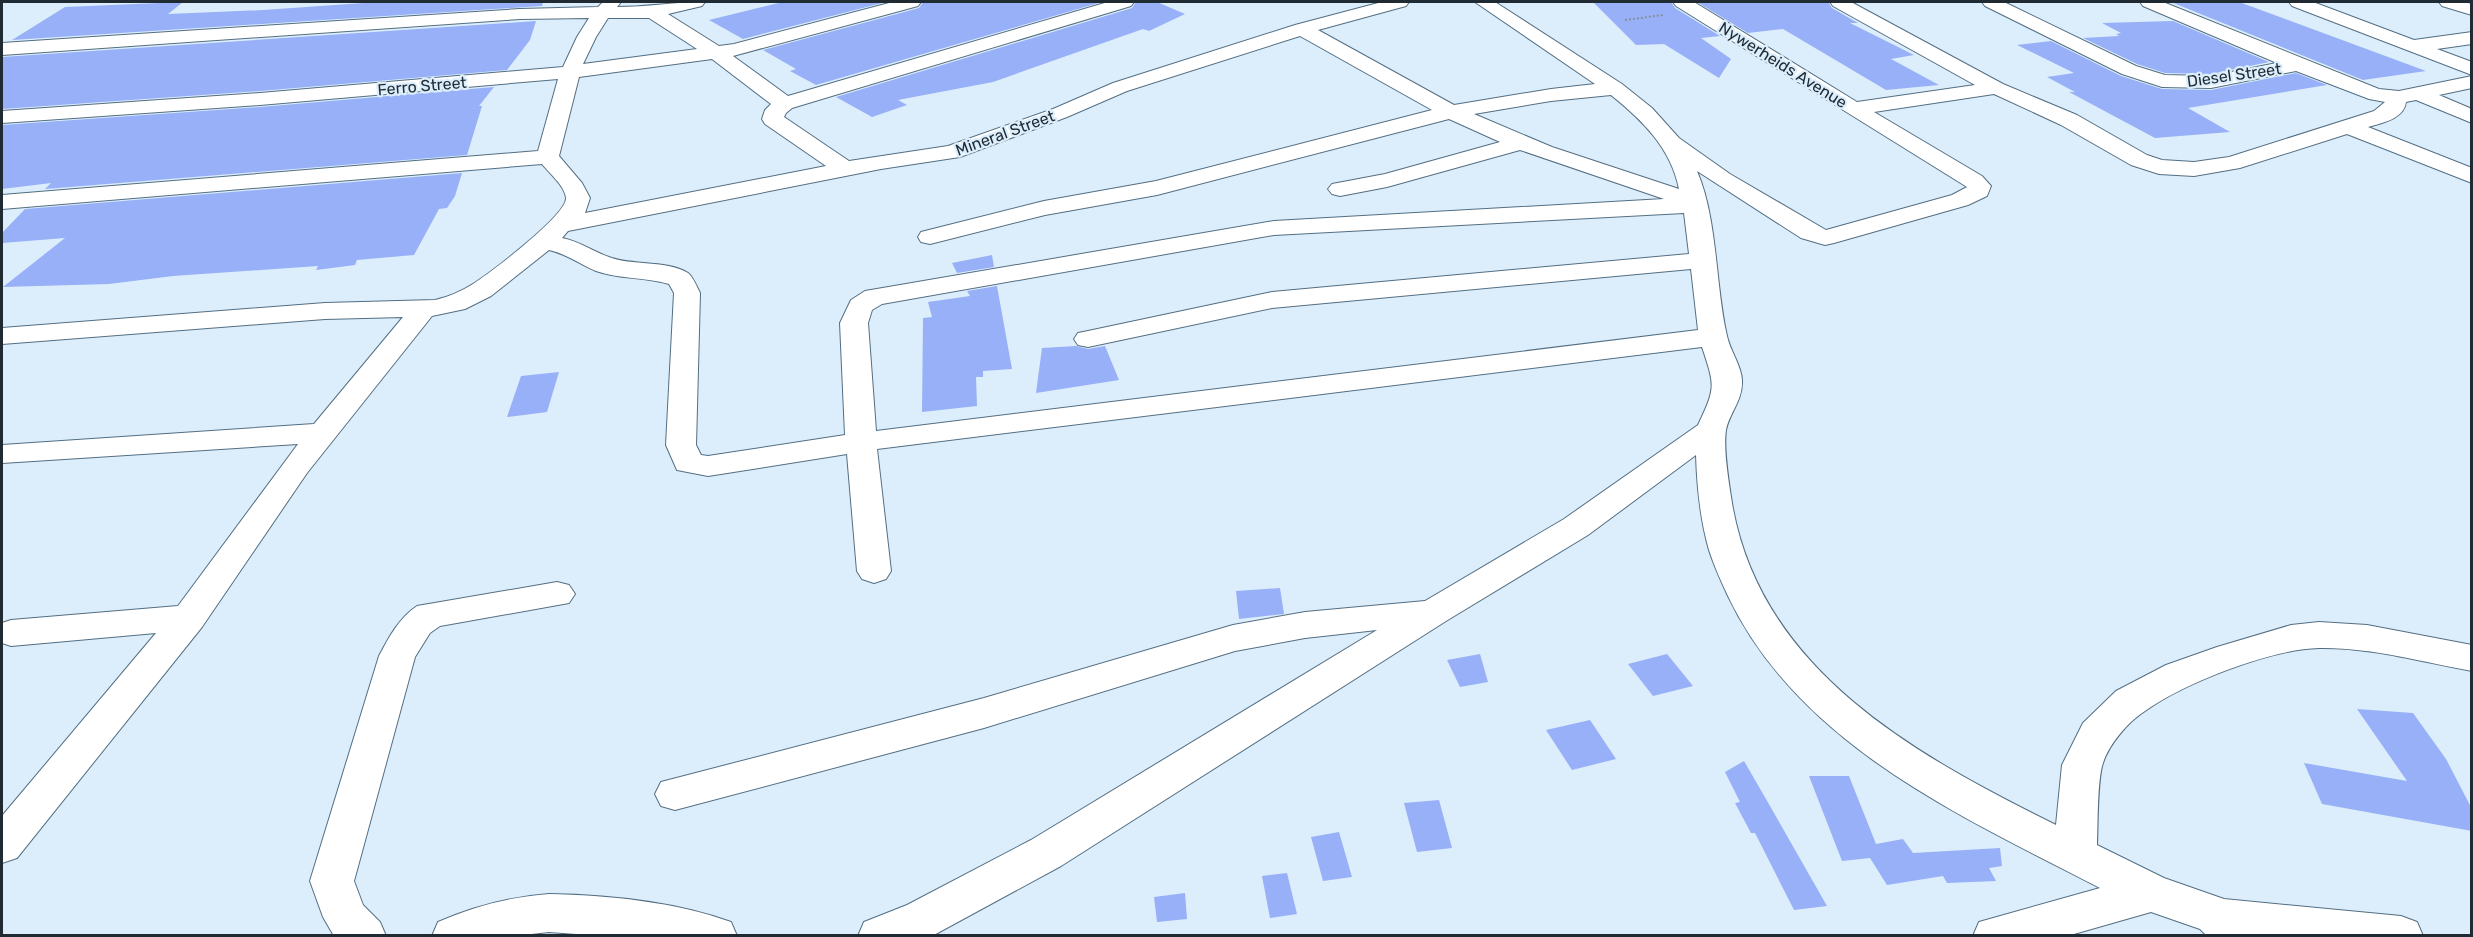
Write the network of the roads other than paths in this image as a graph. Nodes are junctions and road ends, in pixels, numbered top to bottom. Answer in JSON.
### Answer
{"nodes":[{"id":1,"x":696,"y":2,"type":"edge"},
{"id":2,"x":912,"y":2,"type":"edge"},
{"id":3,"x":1125,"y":2,"type":"edge"},
{"id":4,"x":1400,"y":2,"type":"edge"},
{"id":5,"x":1484,"y":2,"type":"edge"},
{"id":6,"x":1682,"y":2,"type":"edge"},
{"id":7,"x":1839,"y":2,"type":"edge"},
{"id":8,"x":1991,"y":2,"type":"edge"},
{"id":9,"x":2149,"y":2,"type":"edge"},
{"id":10,"x":2298,"y":2,"type":"edge"},
{"id":11,"x":2448,"y":2,"type":"edge"},
{"id":12,"x":607,"y":7,"type":"edge"},
{"id":13,"x":2472,"y":10,"type":"edge"},
{"id":14,"x":654,"y":12,"type":"junction"},
{"id":15,"x":1302,"y":29,"type":"junction"},
{"id":16,"x":2472,"y":38,"type":"edge"},
{"id":17,"x":2413,"y":46,"type":"junction"},
{"id":18,"x":2,"y":49,"type":"edge"},
{"id":19,"x":716,"y":53,"type":"junction"},
{"id":20,"x":2298,"y":65,"type":"junction"},
{"id":21,"x":2472,"y":69,"type":"edge"},
{"id":22,"x":569,"y":72,"type":"junction"},
{"id":23,"x":2472,"y":82,"type":"edge"},
{"id":24,"x":1615,"y":88,"type":"junction"},
{"id":25,"x":1996,"y":88,"type":"junction"},
{"id":26,"x":2418,"y":93,"type":"junction"},
{"id":27,"x":2396,"y":97,"type":"junction"},
{"id":28,"x":785,"y":105,"type":"junction"},
{"id":29,"x":1853,"y":109,"type":"junction"},
{"id":30,"x":1451,"y":112,"type":"junction"},
{"id":31,"x":2,"y":117,"type":"edge"},
{"id":32,"x":2472,"y":117,"type":"edge"},
{"id":33,"x":2348,"y":127,"type":"junction"},
{"id":34,"x":1669,"y":140,"type":"junction"},
{"id":35,"x":1521,"y":143,"type":"junction"},
{"id":36,"x":548,"y":157,"type":"junction"},
{"id":37,"x":844,"y":170,"type":"junction"},
{"id":38,"x":2472,"y":176,"type":"edge"},
{"id":39,"x":1340,"y":189,"type":"dead end"},
{"id":40,"x":2,"y":202,"type":"edge"},
{"id":41,"x":1693,"y":203,"type":"junction"},
{"id":42,"x":554,"y":234,"type":"junction"},
{"id":43,"x":930,"y":237,"type":"dead end"},
{"id":44,"x":1703,"y":260,"type":"junction"},
{"id":45,"x":424,"y":309,"type":"junction"},
{"id":46,"x":2,"y":336,"type":"edge"},
{"id":47,"x":1713,"y":337,"type":"junction"},
{"id":48,"x":1088,"y":339,"type":"dead end"},
{"id":49,"x":1711,"y":430,"type":"junction"},
{"id":50,"x":323,"y":433,"type":"junction"},
{"id":51,"x":861,"y":442,"type":"junction"},
{"id":52,"x":2,"y":454,"type":"edge"},
{"id":53,"x":874,"y":571,"type":"dead end"},
{"id":54,"x":557,"y":594,"type":"dead end"},
{"id":55,"x":1433,"y":612,"type":"junction"},
{"id":56,"x":189,"y":618,"type":"junction"},
{"id":57,"x":11,"y":633,"type":"dead end"},
{"id":58,"x":2472,"y":658,"type":"edge"},
{"id":59,"x":675,"y":794,"type":"dead end"},
{"id":60,"x":2,"y":846,"type":"edge"},
{"id":61,"x":2075,"y":854,"type":"junction"},
{"id":62,"x":2151,"y":893,"type":"junction"},
{"id":63,"x":2226,"y":927,"type":"edge"},
{"id":64,"x":364,"y":936,"type":"edge"},
{"id":65,"x":454,"y":936,"type":"edge"},
{"id":66,"x":715,"y":936,"type":"edge"},
{"id":67,"x":880,"y":936,"type":"edge"},
{"id":68,"x":1995,"y":936,"type":"edge"},
{"id":69,"x":2401,"y":936,"type":"edge"}],
"edges":[{"from":1,"to":14,"type":"street"},
{"from":2,"to":19,"type":"street"},
{"from":3,"to":28,"type":"street"},
{"from":4,"to":15,"type":"street","name":"Mineral Street"},
{"from":5,"to":24,"type":"street"},
{"from":6,"to":29,"type":"street","name":"Nywerheids Avenue"},
{"from":7,"to":25,"type":"street"},
{"from":8,"to":20,"type":"street","name":"Diesel Street"},
{"from":9,"to":20,"type":"street","name":"Diesel Street"},
{"from":10,"to":17,"type":"street"},
{"from":11,"to":13,"type":"street"},
{"from":12,"to":14,"type":"street"},
{"from":12,"to":18,"type":"street"},
{"from":12,"to":22,"type":"street"},
{"from":14,"to":19,"type":"street"},
{"from":15,"to":30,"type":"street"},
{"from":15,"to":37,"type":"street","name":"Mineral Street"},
{"from":16,"to":17,"type":"street"},
{"from":17,"to":21,"type":"street"},
{"from":19,"to":22,"type":"street","name":"Ferro Street"},
{"from":19,"to":28,"type":"street"},
{"from":20,"to":27,"type":"street"},
{"from":22,"to":31,"type":"street","name":"Ferro Street"},
{"from":22,"to":36,"type":"street"},
{"from":23,"to":26,"type":"street"},
{"from":24,"to":30,"type":"street"},
{"from":24,"to":34,"type":"street"},
{"from":25,"to":29,"type":"street","name":"Nywerheids Avenue"},
{"from":25,"to":33,"type":"street"},
{"from":26,"to":27,"type":"street"},
{"from":26,"to":32,"type":"street"},
{"from":27,"to":33,"type":"street"},
{"from":28,"to":37,"type":"street"},
{"from":29,"to":34,"type":"street"},
{"from":30,"to":35,"type":"street"},
{"from":30,"to":43,"type":"street"},
{"from":33,"to":38,"type":"street"},
{"from":34,"to":41,"type":"street"},
{"from":35,"to":39,"type":"street"},
{"from":35,"to":41,"type":"street"},
{"from":36,"to":40,"type":"street"},
{"from":36,"to":42,"type":"street"},
{"from":37,"to":42,"type":"street","name":"Mineral Street"},
{"from":41,"to":44,"type":"street"},
{"from":41,"to":51,"type":"street"},
{"from":42,"to":45,"type":"street"},
{"from":42,"to":51,"type":"street"},
{"from":44,"to":47,"type":"street"},
{"from":44,"to":48,"type":"street"},
{"from":45,"to":46,"type":"street"},
{"from":45,"to":50,"type":"street"},
{"from":47,"to":49,"type":"street"},
{"from":47,"to":51,"type":"street"},
{"from":49,"to":55,"type":"street"},
{"from":49,"to":61,"type":"street"},
{"from":50,"to":52,"type":"street"},
{"from":50,"to":56,"type":"street"},
{"from":51,"to":53,"type":"street"},
{"from":54,"to":64,"type":"street"},
{"from":55,"to":59,"type":"street"},
{"from":55,"to":67,"type":"street"},
{"from":56,"to":57,"type":"street"},
{"from":56,"to":60,"type":"street"},
{"from":58,"to":61,"type":"street"},
{"from":61,"to":62,"type":"street"},
{"from":62,"to":63,"type":"street"},
{"from":62,"to":68,"type":"street"},
{"from":63,"to":69,"type":"street"},
{"from":65,"to":66,"type":"street"}]}
